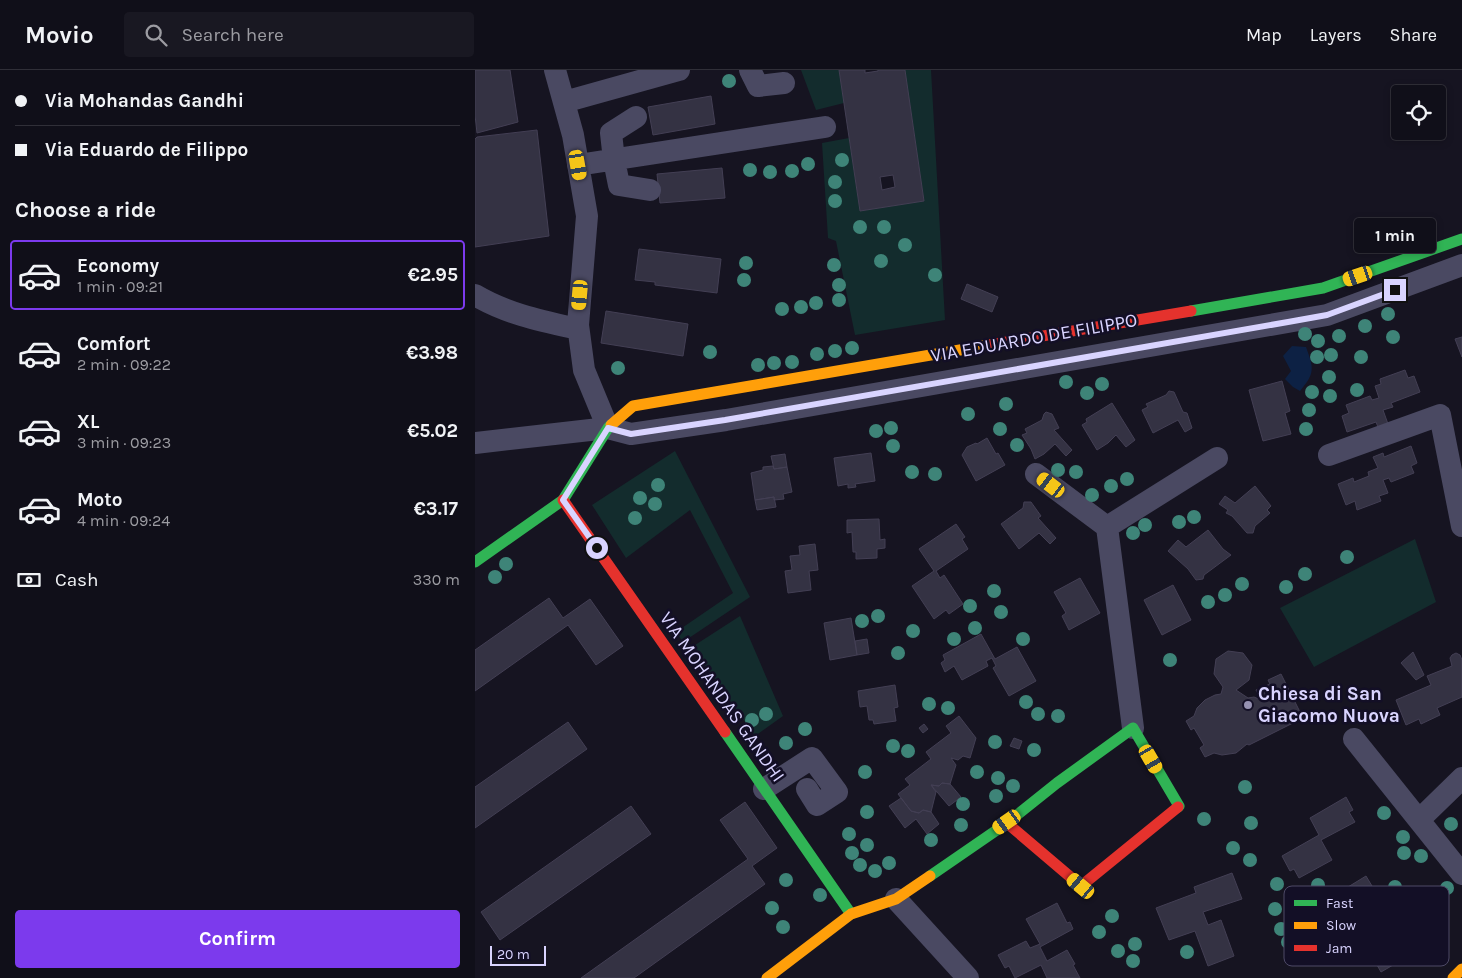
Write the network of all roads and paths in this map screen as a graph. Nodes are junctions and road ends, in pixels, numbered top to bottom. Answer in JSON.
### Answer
{"nodes":[{"id":1,"x":555,"y":70,"type":"edge"},
{"id":2,"x":679,"y":70,"type":"edge"},
{"id":3,"x":750,"y":70,"type":"edge"},
{"id":4,"x":784,"y":83,"type":"dead end"},
{"id":5,"x":564,"y":102,"type":"junction"},
{"id":6,"x":636,"y":117,"type":"dead end"},
{"id":7,"x":825,"y":127,"type":"dead end"},
{"id":8,"x":614,"y":160,"type":"junction"},
{"id":9,"x":578,"y":165,"type":"junction"},
{"id":10,"x":650,"y":190,"type":"dead end"},
{"id":11,"x":1462,"y":239,"type":"edge"},
{"id":12,"x":1462,"y":266,"type":"edge"},
{"id":13,"x":475,"y":295,"type":"edge"},
{"id":14,"x":578,"y":329,"type":"junction"},
{"id":15,"x":608,"y":428,"type":"junction"},
{"id":16,"x":475,"y":442,"type":"edge"},
{"id":17,"x":1329,"y":455,"type":"dead end"},
{"id":18,"x":1217,"y":458,"type":"dead end"},
{"id":19,"x":1037,"y":474,"type":"dead end"},
{"id":20,"x":563,"y":500,"type":"junction"},
{"id":21,"x":1462,"y":526,"type":"edge"},
{"id":22,"x":1107,"y":527,"type":"junction"},
{"id":23,"x":475,"y":562,"type":"edge"},
{"id":24,"x":1133,"y":728,"type":"junction"},
{"id":25,"x":1355,"y":738,"type":"dead end"},
{"id":26,"x":1462,"y":778,"type":"edge"},
{"id":27,"x":764,"y":789,"type":"junction"},
{"id":28,"x":807,"y":789,"type":"dead end"},
{"id":29,"x":1419,"y":820,"type":"junction"},
{"id":30,"x":1007,"y":822,"type":"junction"},
{"id":31,"x":1462,"y":874,"type":"edge"},
{"id":32,"x":897,"y":899,"type":"junction"},
{"id":33,"x":851,"y":914,"type":"junction"},
{"id":34,"x":1462,"y":969,"type":"edge"},
{"id":35,"x":767,"y":978,"type":"edge"},
{"id":36,"x":968,"y":978,"type":"edge"},
{"id":37,"x":1453,"y":978,"type":"edge"}],
"edges":[{"from":1,"to":5,"type":"street"},
{"from":2,"to":5,"type":"street"},
{"from":3,"to":4,"type":"street"},
{"from":5,"to":9,"type":"street"},
{"from":6,"to":8,"type":"street"},
{"from":7,"to":8,"type":"street"},
{"from":8,"to":9,"type":"street"},
{"from":8,"to":10,"type":"street"},
{"from":9,"to":14,"type":"street"},
{"from":11,"to":15,"type":"street","name":"VIA EDUARDO DE FILIPPO"},
{"from":12,"to":15,"type":"street","name":"VIA EDUARDO DE FILIPPO"},
{"from":13,"to":14,"type":"street"},
{"from":14,"to":15,"type":"street"},
{"from":15,"to":16,"type":"street"},
{"from":15,"to":20,"type":"street","name":"VIA EDUARDO DE FILIPPO"},
{"from":17,"to":21,"type":"street"},
{"from":18,"to":22,"type":"street"},
{"from":19,"to":22,"type":"street"},
{"from":20,"to":23,"type":"street","name":"VIA EDUARDO DE FILIPPO"},
{"from":20,"to":27,"type":"street","name":"VIA MOHANDAS GANDHI"},
{"from":22,"to":24,"type":"street"},
{"from":24,"to":30,"type":"street"},
{"from":24,"to":30,"type":"street"},
{"from":25,"to":29,"type":"street"},
{"from":26,"to":29,"type":"street"},
{"from":27,"to":28,"type":"street"},
{"from":27,"to":33,"type":"street","name":"VIA MOHANDAS GANDHI"},
{"from":29,"to":31,"type":"street"},
{"from":30,"to":32,"type":"street"},
{"from":32,"to":33,"type":"street"},
{"from":32,"to":36,"type":"street"},
{"from":33,"to":35,"type":"street"},
{"from":34,"to":37,"type":"street"}]}
